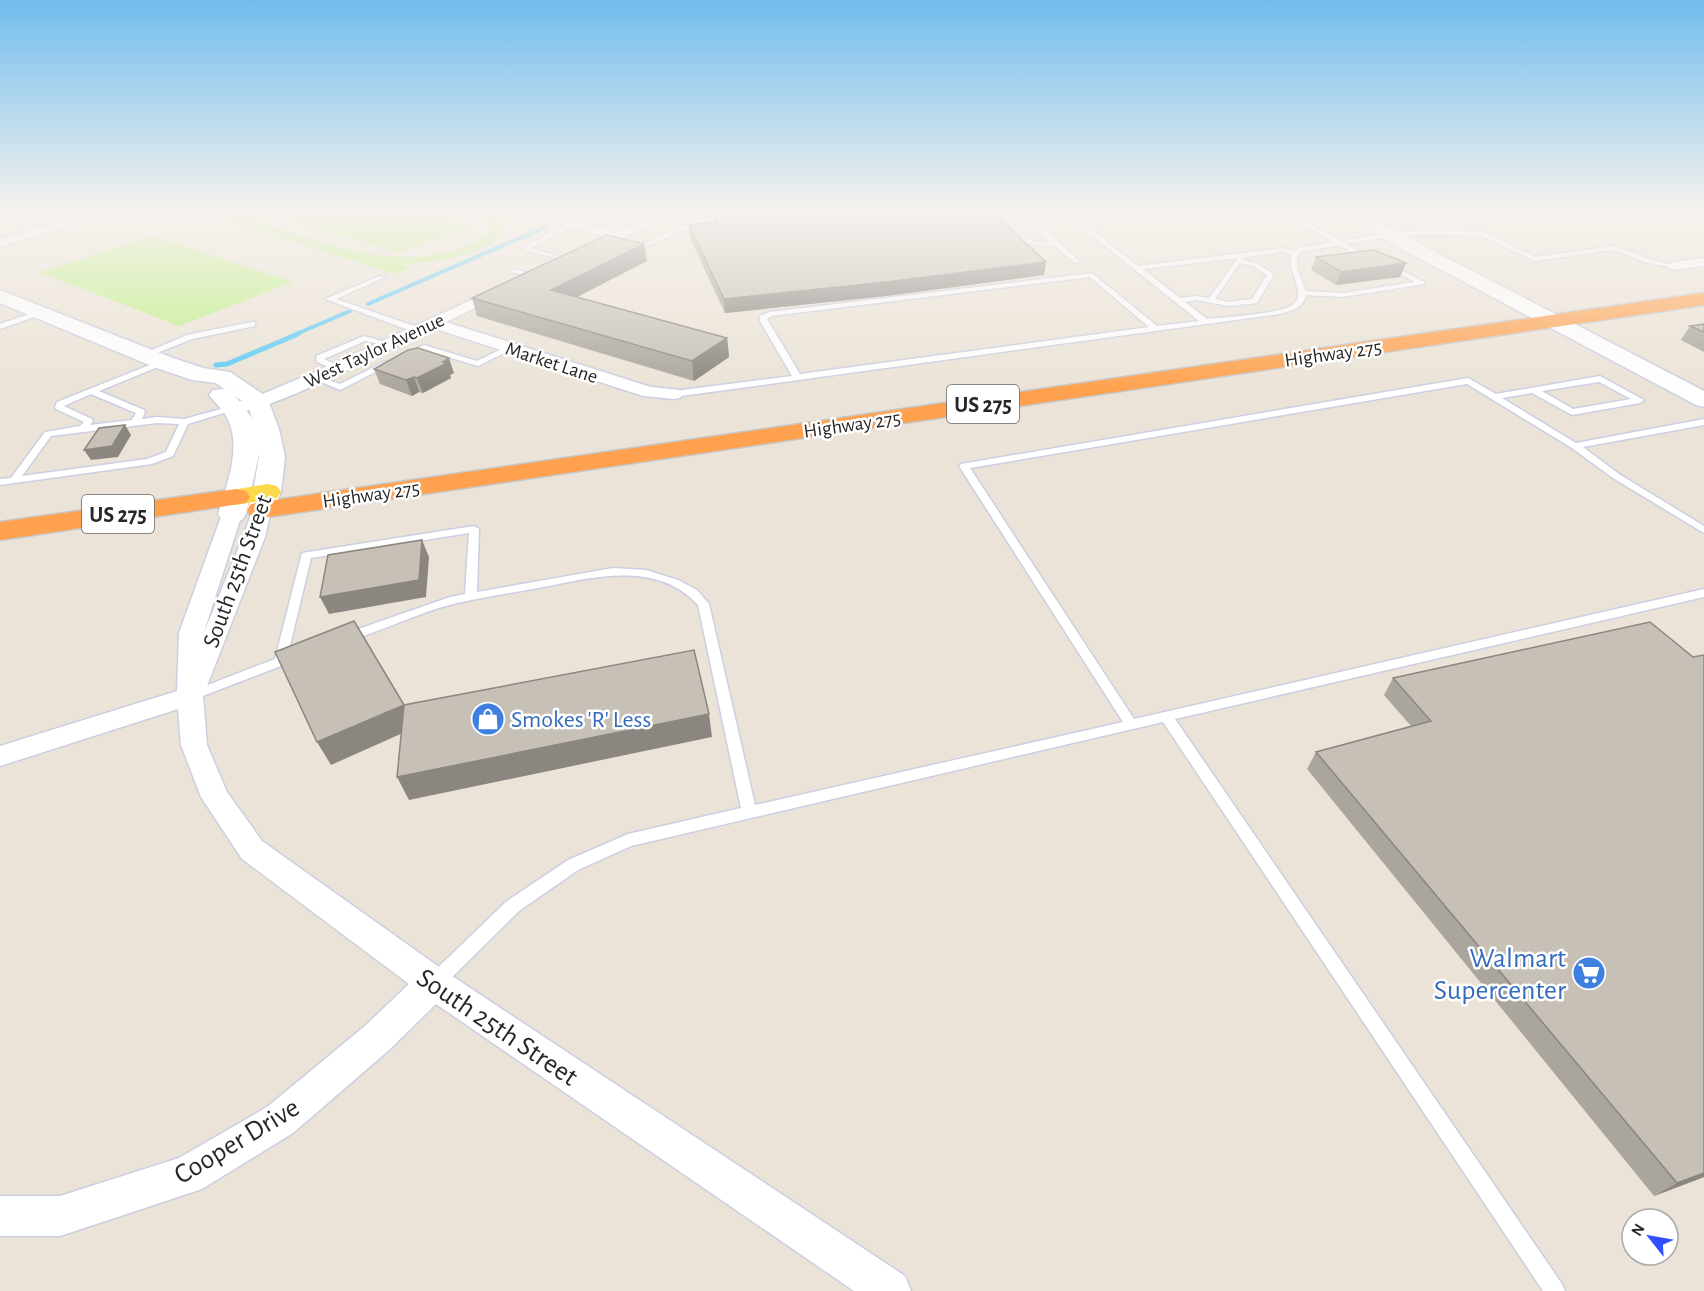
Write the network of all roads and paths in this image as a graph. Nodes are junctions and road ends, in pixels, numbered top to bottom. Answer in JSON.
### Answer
{"nodes":[{"id":1,"x":545,"y":270,"type":"edge"},
{"id":2,"x":1087,"y":270,"type":"edge"},
{"id":3,"x":1140,"y":270,"type":"edge"},
{"id":4,"x":1232,"y":270,"type":"edge"},
{"id":5,"x":1265,"y":270,"type":"edge"},
{"id":6,"x":1294,"y":270,"type":"edge"},
{"id":7,"x":1398,"y":270,"type":"edge"},
{"id":8,"x":1455,"y":270,"type":"edge"},
{"id":9,"x":514,"y":271,"type":"dead end"},
{"id":10,"x":1092,"y":275,"type":"junction"},
{"id":11,"x":533,"y":276,"type":"junction"},
{"id":12,"x":382,"y":277,"type":"dead end"},
{"id":13,"x":1704,"y":285,"type":"edge"},
{"id":14,"x":1302,"y":293,"type":"junction"},
{"id":15,"x":0,"y":296,"type":"edge"},
{"id":16,"x":1704,"y":299,"type":"edge"},
{"id":17,"x":1211,"y":300,"type":"junction"},
{"id":18,"x":1178,"y":301,"type":"junction"},
{"id":19,"x":1530,"y":310,"type":"junction"},
{"id":20,"x":41,"y":313,"type":"junction"},
{"id":21,"x":1551,"y":321,"type":"junction"},
{"id":22,"x":1206,"y":322,"type":"junction"},
{"id":23,"x":252,"y":324,"type":"dead end"},
{"id":24,"x":0,"y":327,"type":"edge"},
{"id":25,"x":424,"y":327,"type":"junction"},
{"id":26,"x":1154,"y":328,"type":"junction"},
{"id":27,"x":510,"y":348,"type":"junction"},
{"id":28,"x":403,"y":357,"type":"edge"},
{"id":29,"x":153,"y":358,"type":"junction"},
{"id":30,"x":393,"y":362,"type":"edge"},
{"id":31,"x":797,"y":377,"type":"junction"},
{"id":32,"x":316,"y":378,"type":"junction"},
{"id":33,"x":1533,"y":390,"type":"junction"},
{"id":34,"x":91,"y":391,"type":"junction"},
{"id":35,"x":674,"y":394,"type":"joint"},
{"id":36,"x":1494,"y":397,"type":"junction"},
{"id":37,"x":1704,"y":400,"type":"edge"},
{"id":38,"x":248,"y":405,"type":"junction"},
{"id":39,"x":136,"y":422,"type":"junction"},
{"id":40,"x":184,"y":422,"type":"junction"},
{"id":41,"x":1704,"y":422,"type":"edge"},
{"id":42,"x":83,"y":428,"type":"junction"},
{"id":43,"x":1575,"y":446,"type":"junction"},
{"id":44,"x":14,"y":480,"type":"junction"},
{"id":45,"x":0,"y":482,"type":"edge"},
{"id":46,"x":264,"y":501,"type":"junction"},
{"id":47,"x":234,"y":506,"type":"junction"},
{"id":48,"x":1704,"y":530,"type":"edge"},
{"id":49,"x":0,"y":531,"type":"edge"},
{"id":50,"x":0,"y":550,"type":"edge"},
{"id":51,"x":1704,"y":594,"type":"edge"},
{"id":52,"x":471,"y":597,"type":"junction"},
{"id":53,"x":335,"y":641,"type":"edge"},
{"id":54,"x":302,"y":654,"type":"edge"},
{"id":55,"x":280,"y":662,"type":"junction"},
{"id":56,"x":190,"y":696,"type":"junction"},
{"id":57,"x":1167,"y":717,"type":"junction"},
{"id":58,"x":1131,"y":724,"type":"junction"},
{"id":59,"x":0,"y":751,"type":"edge"},
{"id":60,"x":0,"y":756,"type":"edge"},
{"id":61,"x":749,"y":810,"type":"junction"},
{"id":62,"x":434,"y":983,"type":"junction"},
{"id":63,"x":0,"y":1216,"type":"edge"},
{"id":64,"x":890,"y":1291,"type":"edge"},
{"id":65,"x":1555,"y":1291,"type":"edge"}],
"edges":[{"from":1,"to":11,"type":"street","name":"West Taylor Avenue"},
{"from":2,"to":10,"type":"lane"},
{"from":3,"to":18,"type":"lane"},
{"from":4,"to":17,"type":"lane"},
{"from":5,"to":17,"type":"lane"},
{"from":6,"to":14,"type":"lane"},
{"from":7,"to":14,"type":"lane"},
{"from":8,"to":19,"type":"main road"},
{"from":9,"to":11,"type":"lane"},
{"from":10,"to":26,"type":"lane"},
{"from":10,"to":31,"type":"lane"},
{"from":11,"to":25,"type":"street","name":"West Taylor Avenue"},
{"from":12,"to":25,"type":"lane"},
{"from":13,"to":19,"type":"highway","name":"Highway 275","number":"US 275"},
{"from":14,"to":22,"type":"lane"},
{"from":15,"to":20,"type":"main road"},
{"from":16,"to":21,"type":"highway","name":"Highway 275","number":"US 275"},
{"from":17,"to":18,"type":"lane"},
{"from":18,"to":22,"type":"lane"},
{"from":19,"to":21,"type":"main road"},
{"from":19,"to":46,"type":"highway","name":"Highway 275","number":"US 275"},
{"from":20,"to":24,"type":"lane"},
{"from":20,"to":29,"type":"main road"},
{"from":21,"to":37,"type":"main road"},
{"from":21,"to":46,"type":"highway","name":"Highway 275","number":"US 275"},
{"from":22,"to":26,"type":"lane"},
{"from":23,"to":29,"type":"lane"},
{"from":25,"to":27,"type":"street","name":"Market Lane"},
{"from":25,"to":32,"type":"street","name":"West Taylor Avenue"},
{"from":26,"to":31,"type":"lane"},
{"from":27,"to":28,"type":"lane"},
{"from":27,"to":35,"type":"street","name":"Market Lane"},
{"from":29,"to":34,"type":"lane"},
{"from":29,"to":38,"type":"main road"},
{"from":30,"to":32,"type":"lane"},
{"from":31,"to":35,"type":"lane"},
{"from":32,"to":38,"type":"street","name":"West Taylor Avenue"},
{"from":33,"to":33,"type":"lane"},
{"from":33,"to":36,"type":"lane"},
{"from":34,"to":39,"type":"lane"},
{"from":34,"to":42,"type":"lane"},
{"from":36,"to":43,"type":"lane"},
{"from":36,"to":58,"type":"lane"},
{"from":38,"to":40,"type":"lane"},
{"from":38,"to":46,"type":"main road","name":"South 25th Street"},
{"from":38,"to":47,"type":"main road","name":"South 25th Street"},
{"from":39,"to":40,"type":"lane"},
{"from":39,"to":42,"type":"lane"},
{"from":40,"to":44,"type":"lane"},
{"from":41,"to":43,"type":"lane"},
{"from":42,"to":44,"type":"lane"},
{"from":43,"to":48,"type":"lane"},
{"from":44,"to":45,"type":"lane"},
{"from":46,"to":47,"type":"main road","name":"Highway 275","number":"US 275"},
{"from":46,"to":56,"type":"street","name":"South 25th Street"},
{"from":47,"to":49,"type":"highway","name":"Highway 275","number":"US 275"},
{"from":47,"to":50,"type":"highway","name":"Highway 275","number":"US 275"},
{"from":47,"to":56,"type":"street","name":"South 25th Street"},
{"from":51,"to":57,"type":"lane"},
{"from":52,"to":53,"type":"lane"},
{"from":52,"to":55,"type":"lane"},
{"from":52,"to":61,"type":"lane"},
{"from":54,"to":55,"type":"lane"},
{"from":55,"to":56,"type":"lane"},
{"from":56,"to":60,"type":"street"},
{"from":56,"to":62,"type":"street","name":"South 25th Street"},
{"from":57,"to":58,"type":"lane"},
{"from":57,"to":65,"type":"lane"},
{"from":58,"to":61,"type":"lane"},
{"from":59,"to":60,"type":"street"},
{"from":61,"to":62,"type":"lane"},
{"from":62,"to":63,"type":"street","name":"Cooper Drive"},
{"from":62,"to":64,"type":"street","name":"South 25th Street"}]}
